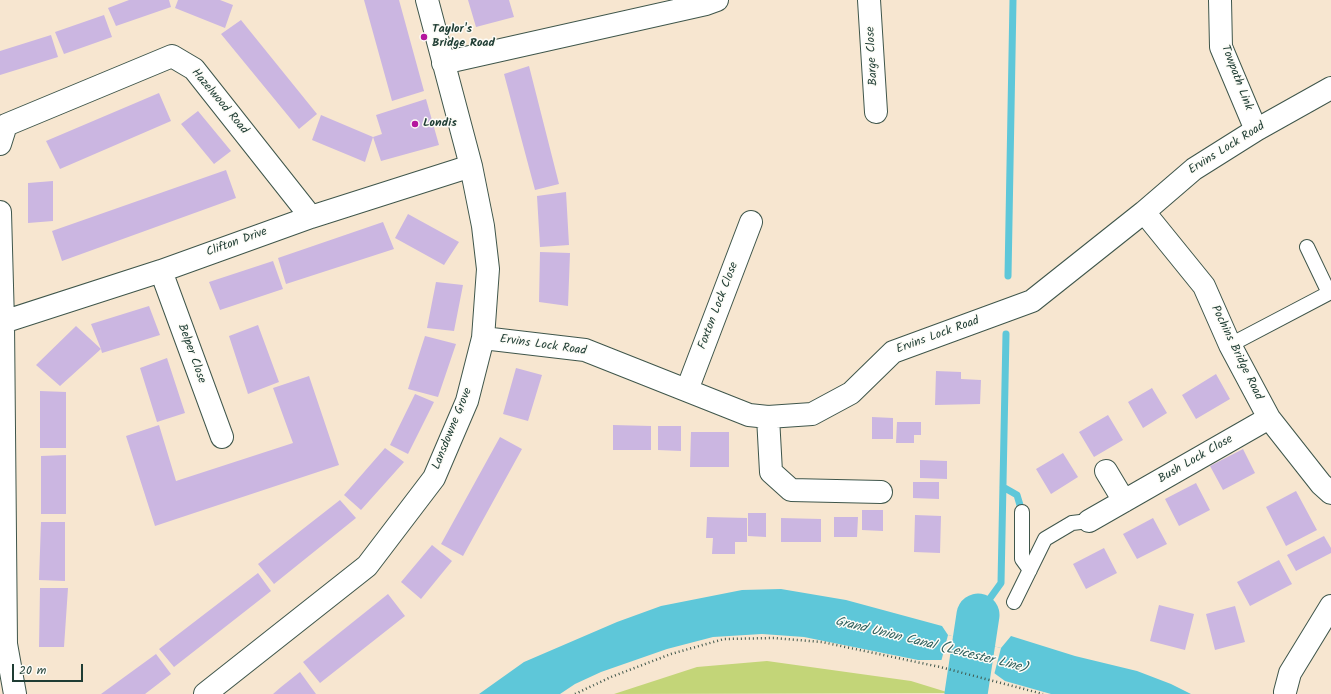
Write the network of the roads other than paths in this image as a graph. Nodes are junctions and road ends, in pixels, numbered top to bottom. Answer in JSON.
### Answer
{"nodes":[{"id":1,"x":427,"y":0,"type":"edge"},
{"id":2,"x":869,"y":0,"type":"edge"},
{"id":3,"x":1220,"y":0,"type":"edge"},
{"id":4,"x":709,"y":1,"type":"edge"},
{"id":5,"x":443,"y":63,"type":"junction"},
{"id":6,"x":1331,"y":88,"type":"edge"},
{"id":7,"x":876,"y":112,"type":"dead end"},
{"id":8,"x":1256,"y":130,"type":"junction"},
{"id":9,"x":0,"y":144,"type":"edge"},
{"id":10,"x":470,"y":166,"type":"junction"},
{"id":11,"x":0,"y":212,"type":"edge"},
{"id":12,"x":1144,"y":212,"type":"junction"},
{"id":13,"x":311,"y":216,"type":"junction"},
{"id":14,"x":751,"y":222,"type":"dead end"},
{"id":15,"x":1306,"y":247,"type":"dead end"},
{"id":16,"x":161,"y":271,"type":"junction"},
{"id":17,"x":3,"y":322,"type":"junction"},
{"id":18,"x":483,"y":338,"type":"junction"},
{"id":19,"x":1230,"y":345,"type":"junction"},
{"id":20,"x":687,"y":390,"type":"junction"},
{"id":21,"x":768,"y":417,"type":"junction"},
{"id":22,"x":1269,"y":418,"type":"junction"},
{"id":23,"x":222,"y":437,"type":"dead end"},
{"id":24,"x":1106,"y":470,"type":"dead end"},
{"id":25,"x":882,"y":492,"type":"dead end"},
{"id":26,"x":1331,"y":493,"type":"edge"},
{"id":27,"x":1124,"y":501,"type":"junction"},
{"id":28,"x":1022,"y":512,"type":"dead end"},
{"id":29,"x":1089,"y":521,"type":"joint"},
{"id":30,"x":1030,"y":570,"type":"junction"},
{"id":31,"x":1014,"y":602,"type":"dead end"},
{"id":32,"x":1331,"y":606,"type":"edge"},
{"id":33,"x":1285,"y":692,"type":"dead end"},
{"id":34,"x":15,"y":694,"type":"edge"},
{"id":35,"x":205,"y":694,"type":"edge"}],
"edges":[{"from":1,"to":5,"type":"street","name":"Lansdowne Grove"},
{"from":2,"to":7,"type":"street","name":"Barge Close"},
{"from":3,"to":8,"type":"street","name":"Towpath Link"},
{"from":4,"to":5,"type":"street"},
{"from":5,"to":10,"type":"street","name":"Lansdowne Grove"},
{"from":6,"to":8,"type":"street","name":"Ervins Lock Road"},
{"from":8,"to":12,"type":"street","name":"Ervins Lock Road"},
{"from":9,"to":13,"type":"street","name":"Hazelwood Road"},
{"from":10,"to":13,"type":"street","name":"Clifton Drive"},
{"from":10,"to":18,"type":"street","name":"Lansdowne Grove"},
{"from":11,"to":17,"type":"street"},
{"from":12,"to":19,"type":"street","name":"Pochins Bridge Road"},
{"from":12,"to":21,"type":"street","name":"Ervins Lock Road"},
{"from":13,"to":16,"type":"street","name":"Clifton Drive"},
{"from":14,"to":20,"type":"street","name":"Foxton Lock Close"},
{"from":15,"to":19,"type":"lane"},
{"from":16,"to":17,"type":"street","name":"Clifton Drive"},
{"from":16,"to":23,"type":"street","name":"Belper Close"},
{"from":17,"to":34,"type":"street"},
{"from":18,"to":20,"type":"street","name":"Ervins Lock Road"},
{"from":18,"to":35,"type":"street","name":"Lansdowne Grove"},
{"from":19,"to":22,"type":"street","name":"Pochins Bridge Road"},
{"from":20,"to":21,"type":"street","name":"Ervins Lock Road"},
{"from":21,"to":25,"type":"street"},
{"from":22,"to":26,"type":"street","name":"Pochins Bridge Road"},
{"from":22,"to":27,"type":"street","name":"Bush Lock Close"},
{"from":24,"to":27,"type":"street"},
{"from":27,"to":29,"type":"street","name":"Bush Lock Close"},
{"from":28,"to":30,"type":"lane"},
{"from":29,"to":30,"type":"lane"},
{"from":30,"to":31,"type":"lane"},
{"from":32,"to":33,"type":"street"}]}
